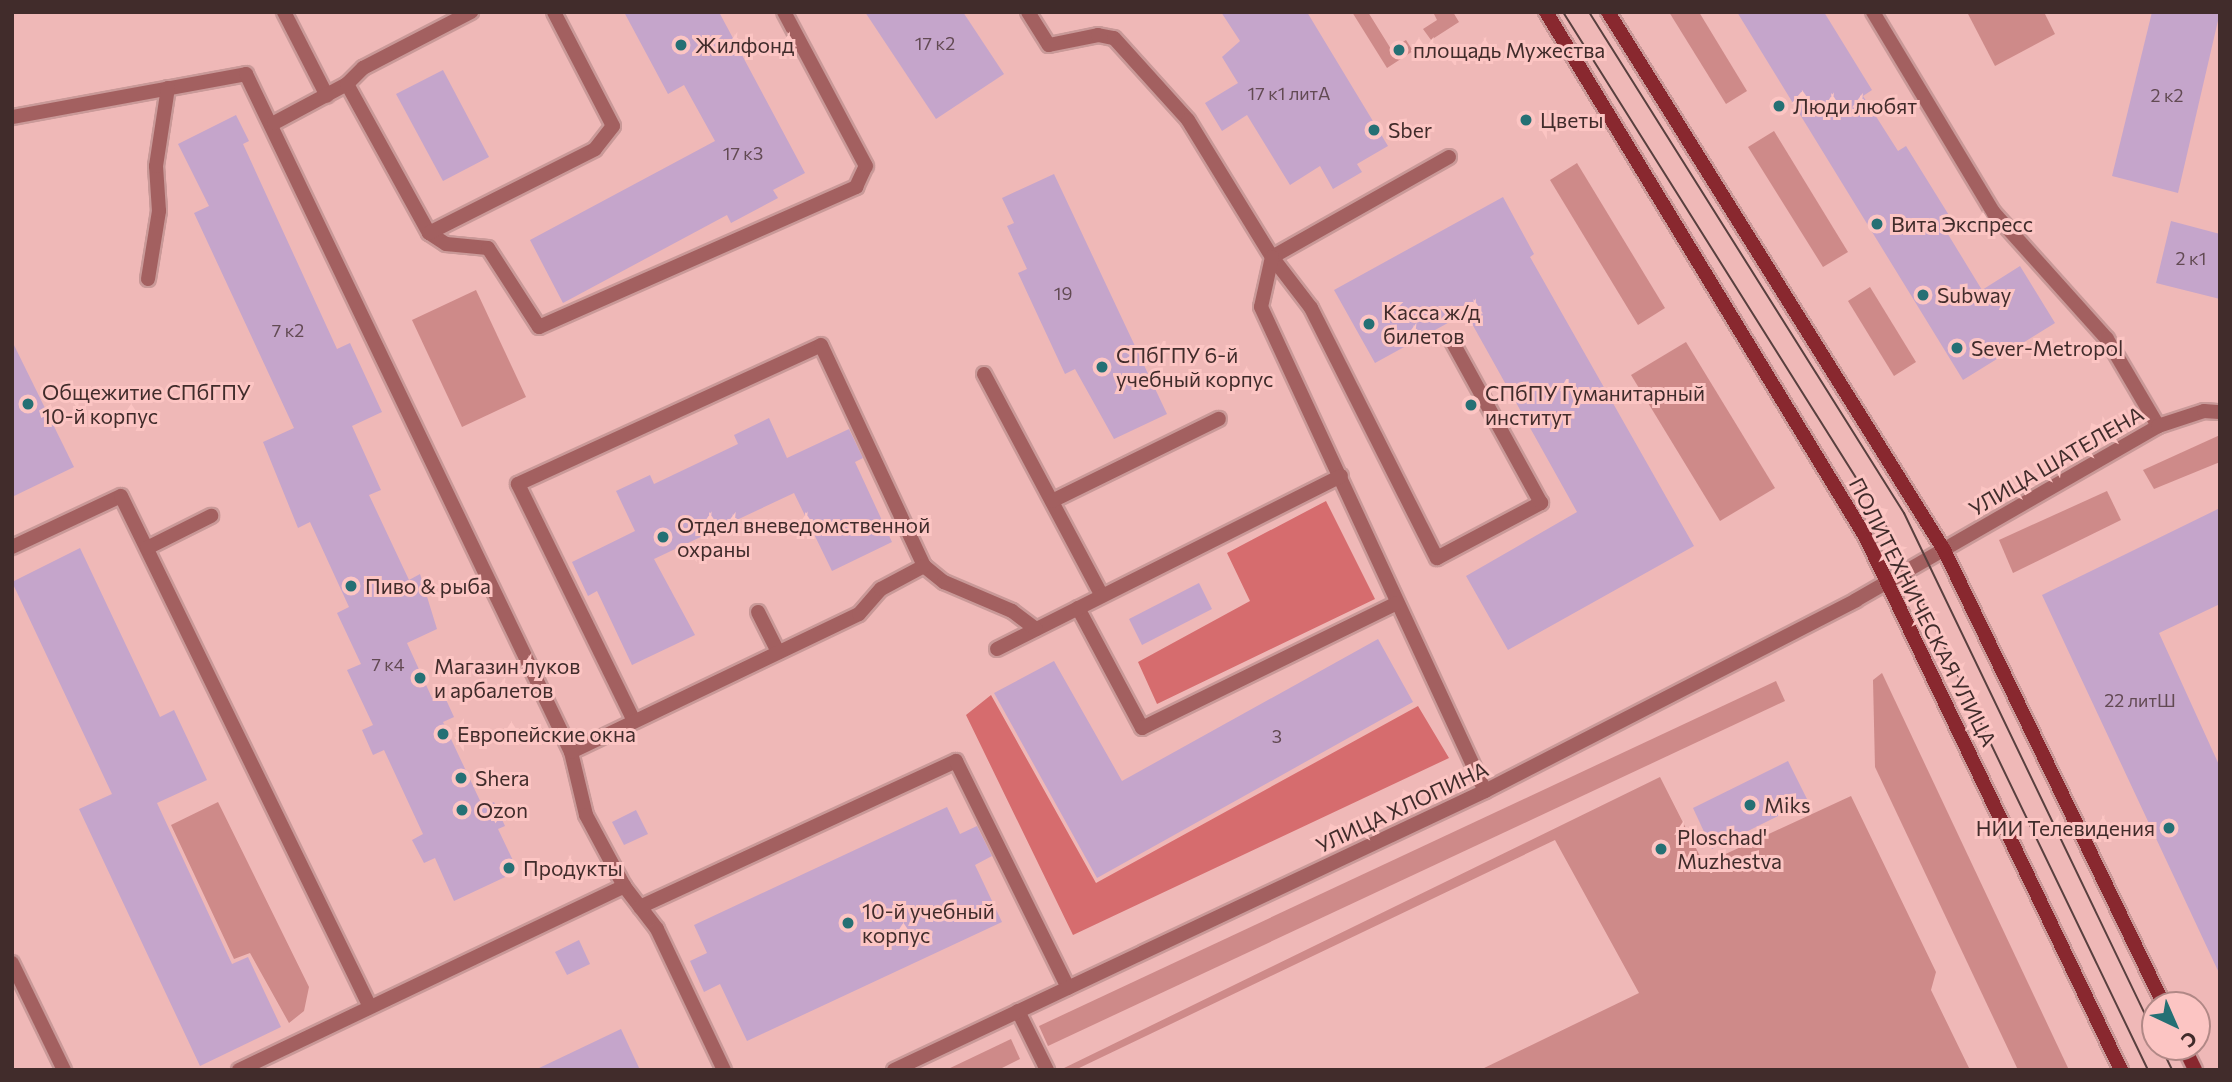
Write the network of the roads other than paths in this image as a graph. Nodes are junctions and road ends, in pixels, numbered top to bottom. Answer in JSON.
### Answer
{"nodes":[{"id":1,"x":284,"y":12,"type":"edge"},
{"id":2,"x":471,"y":12,"type":"edge"},
{"id":3,"x":554,"y":12,"type":"edge"},
{"id":4,"x":783,"y":12,"type":"edge"},
{"id":5,"x":1028,"y":12,"type":"edge"},
{"id":6,"x":1546,"y":12,"type":"edge"},
{"id":7,"x":1608,"y":12,"type":"edge"},
{"id":8,"x":1873,"y":12,"type":"edge"},
{"id":9,"x":348,"y":84,"type":"junction"},
{"id":10,"x":168,"y":88,"type":"junction"},
{"id":11,"x":327,"y":96,"type":"junction"},
{"id":12,"x":12,"y":117,"type":"edge"},
{"id":13,"x":274,"y":123,"type":"junction"},
{"id":14,"x":1449,"y":157,"type":"dead end"},
{"id":15,"x":429,"y":233,"type":"junction"},
{"id":16,"x":1272,"y":257,"type":"junction"},
{"id":17,"x":148,"y":279,"type":"dead end"},
{"id":18,"x":1452,"y":341,"type":"dead end"},
{"id":19,"x":984,"y":374,"type":"dead end"},
{"id":20,"x":2220,"y":412,"type":"edge"},
{"id":21,"x":1219,"y":419,"type":"dead end"},
{"id":22,"x":2158,"y":426,"type":"junction"},
{"id":23,"x":1341,"y":476,"type":"junction"},
{"id":24,"x":1052,"y":501,"type":"junction"},
{"id":25,"x":211,"y":516,"type":"dead end"},
{"id":26,"x":12,"y":547,"type":"edge"},
{"id":27,"x":146,"y":548,"type":"junction"},
{"id":28,"x":1944,"y":550,"type":"junction"},
{"id":29,"x":1919,"y":565,"type":"joint"},
{"id":30,"x":924,"y":566,"type":"junction"},
{"id":31,"x":1887,"y":583,"type":"junction"},
{"id":32,"x":1102,"y":596,"type":"junction"},
{"id":33,"x":1397,"y":603,"type":"junction"},
{"id":34,"x":1078,"y":608,"type":"junction"},
{"id":35,"x":758,"y":612,"type":"dead end"},
{"id":36,"x":1036,"y":629,"type":"junction"},
{"id":37,"x":997,"y":649,"type":"dead end"},
{"id":38,"x":778,"y":652,"type":"junction"},
{"id":39,"x":634,"y":721,"type":"junction"},
{"id":40,"x":571,"y":752,"type":"junction"},
{"id":41,"x":1485,"y":791,"type":"junction"},
{"id":42,"x":624,"y":886,"type":"junction"},
{"id":43,"x":640,"y":907,"type":"junction"},
{"id":44,"x":12,"y":963,"type":"edge"},
{"id":45,"x":1068,"y":988,"type":"junction"},
{"id":46,"x":2157,"y":991,"type":"edge"},
{"id":47,"x":370,"y":1007,"type":"junction"},
{"id":48,"x":1018,"y":1011,"type":"junction"},
{"id":49,"x":64,"y":1070,"type":"edge"},
{"id":50,"x":239,"y":1070,"type":"edge"},
{"id":51,"x":724,"y":1070,"type":"edge"},
{"id":52,"x":894,"y":1070,"type":"edge"},
{"id":53,"x":1047,"y":1070,"type":"edge"},
{"id":54,"x":2121,"y":1070,"type":"edge"}],
"edges":[{"from":1,"to":11,"type":"street"},
{"from":2,"to":9,"type":"street"},
{"from":3,"to":15,"type":"street"},
{"from":4,"to":15,"type":"street"},
{"from":5,"to":16,"type":"street"},
{"from":6,"to":31,"type":"main road","name":"ПОЛИТЕХНИЧЕСКАЯ УЛИЦА"},
{"from":7,"to":28,"type":"main road","name":"ПОЛИТЕХНИЧЕСКАЯ УЛИЦА"},
{"from":8,"to":22,"type":"street"},
{"from":9,"to":11,"type":"street"},
{"from":9,"to":15,"type":"street"},
{"from":10,"to":12,"type":"street"},
{"from":10,"to":13,"type":"street"},
{"from":10,"to":17,"type":"street"},
{"from":11,"to":13,"type":"street"},
{"from":13,"to":40,"type":"street"},
{"from":14,"to":16,"type":"street"},
{"from":16,"to":18,"type":"street"},
{"from":16,"to":23,"type":"street"},
{"from":19,"to":24,"type":"street"},
{"from":20,"to":22,"type":"street","name":"УЛИЦА ШАТЕЛЕНА"},
{"from":21,"to":24,"type":"street"},
{"from":22,"to":28,"type":"street","name":"УЛИЦА ШАТЕЛЕНА"},
{"from":23,"to":32,"type":"street"},
{"from":23,"to":33,"type":"street"},
{"from":24,"to":32,"type":"street"},
{"from":25,"to":27,"type":"street"},
{"from":26,"to":27,"type":"street"},
{"from":27,"to":47,"type":"street"},
{"from":28,"to":29,"type":"street","name":"УЛИЦА ШАТЕЛЕНА"},
{"from":28,"to":46,"type":"main road","name":"ПОЛИТЕХНИЧЕСКАЯ УЛИЦА"},
{"from":29,"to":31,"type":"street","name":"УЛИЦА ХЛОПИНА"},
{"from":30,"to":36,"type":"street"},
{"from":30,"to":38,"type":"street"},
{"from":30,"to":39,"type":"street"},
{"from":31,"to":41,"type":"street","name":"УЛИЦА ХЛОПИНА"},
{"from":31,"to":54,"type":"main road","name":"ПОЛИТЕХНИЧЕСКАЯ УЛИЦА"},
{"from":32,"to":34,"type":"street"},
{"from":33,"to":34,"type":"street"},
{"from":33,"to":41,"type":"street"},
{"from":34,"to":36,"type":"street"},
{"from":35,"to":38,"type":"street"},
{"from":36,"to":37,"type":"street"},
{"from":38,"to":39,"type":"street"},
{"from":39,"to":40,"type":"street"},
{"from":40,"to":42,"type":"street"},
{"from":41,"to":45,"type":"street","name":"УЛИЦА ХЛОПИНА"},
{"from":42,"to":43,"type":"street"},
{"from":42,"to":47,"type":"street"},
{"from":43,"to":45,"type":"street"},
{"from":43,"to":51,"type":"street"},
{"from":44,"to":49,"type":"street"},
{"from":45,"to":48,"type":"street","name":"УЛИЦА ХЛОПИНА"},
{"from":47,"to":50,"type":"street"},
{"from":48,"to":52,"type":"street","name":"УЛИЦА ХЛОПИНА"},
{"from":48,"to":53,"type":"street"}]}
